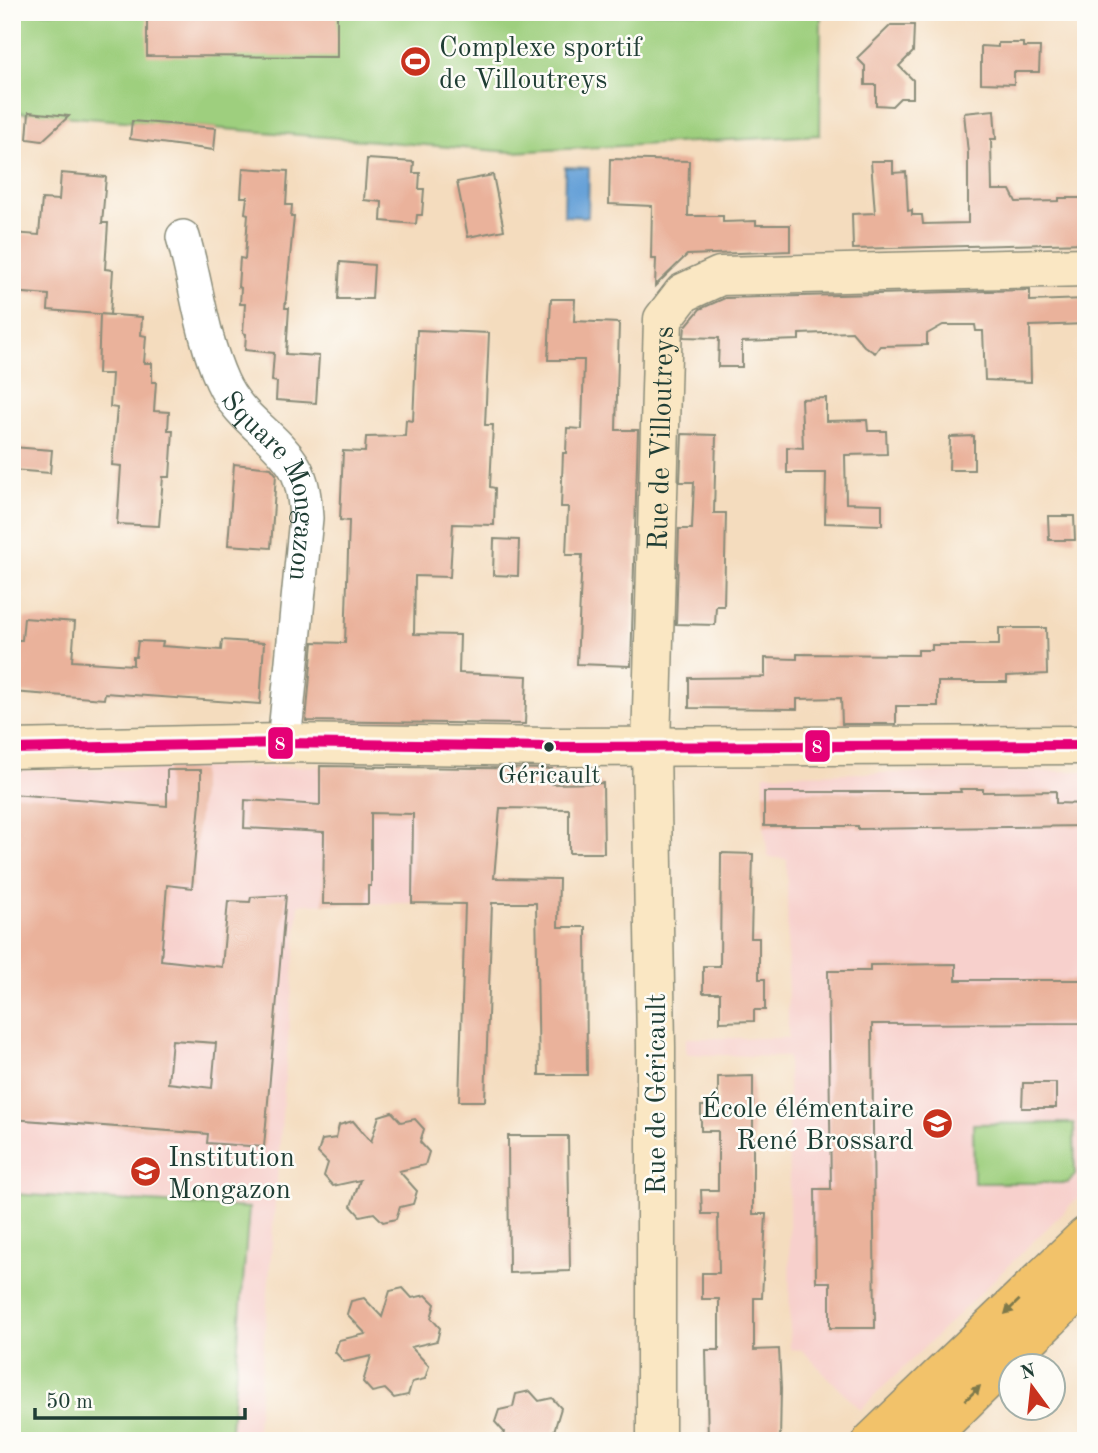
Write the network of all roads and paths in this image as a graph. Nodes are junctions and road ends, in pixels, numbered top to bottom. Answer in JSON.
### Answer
{"nodes":[{"id":1,"x":183,"y":237,"type":"dead end"},
{"id":2,"x":1086,"y":267,"type":"edge"},
{"id":3,"x":284,"y":743,"type":"junction"},
{"id":4,"x":651,"y":746,"type":"junction"},
{"id":5,"x":1086,"y":746,"type":"edge"},
{"id":6,"x":12,"y":749,"type":"edge"},
{"id":7,"x":1086,"y":1236,"type":"edge"},
{"id":8,"x":1086,"y":1283,"type":"edge"},
{"id":9,"x":656,"y":1441,"type":"edge"},
{"id":10,"x":872,"y":1441,"type":"edge"},
{"id":11,"x":925,"y":1441,"type":"edge"}],
"edges":[{"from":1,"to":3,"type":"street","name":"Square Mongazon"},
{"from":2,"to":4,"type":"street","name":"Rue de Villoutreys"},
{"from":3,"to":4,"type":"street"},
{"from":3,"to":6,"type":"street"},
{"from":4,"to":5,"type":"street"},
{"from":4,"to":9,"type":"street","name":"Rue de Géricault"},
{"from":7,"to":10,"type":"main road","one_way":true},
{"from":11,"to":8,"type":"main road","one_way":true}]}
